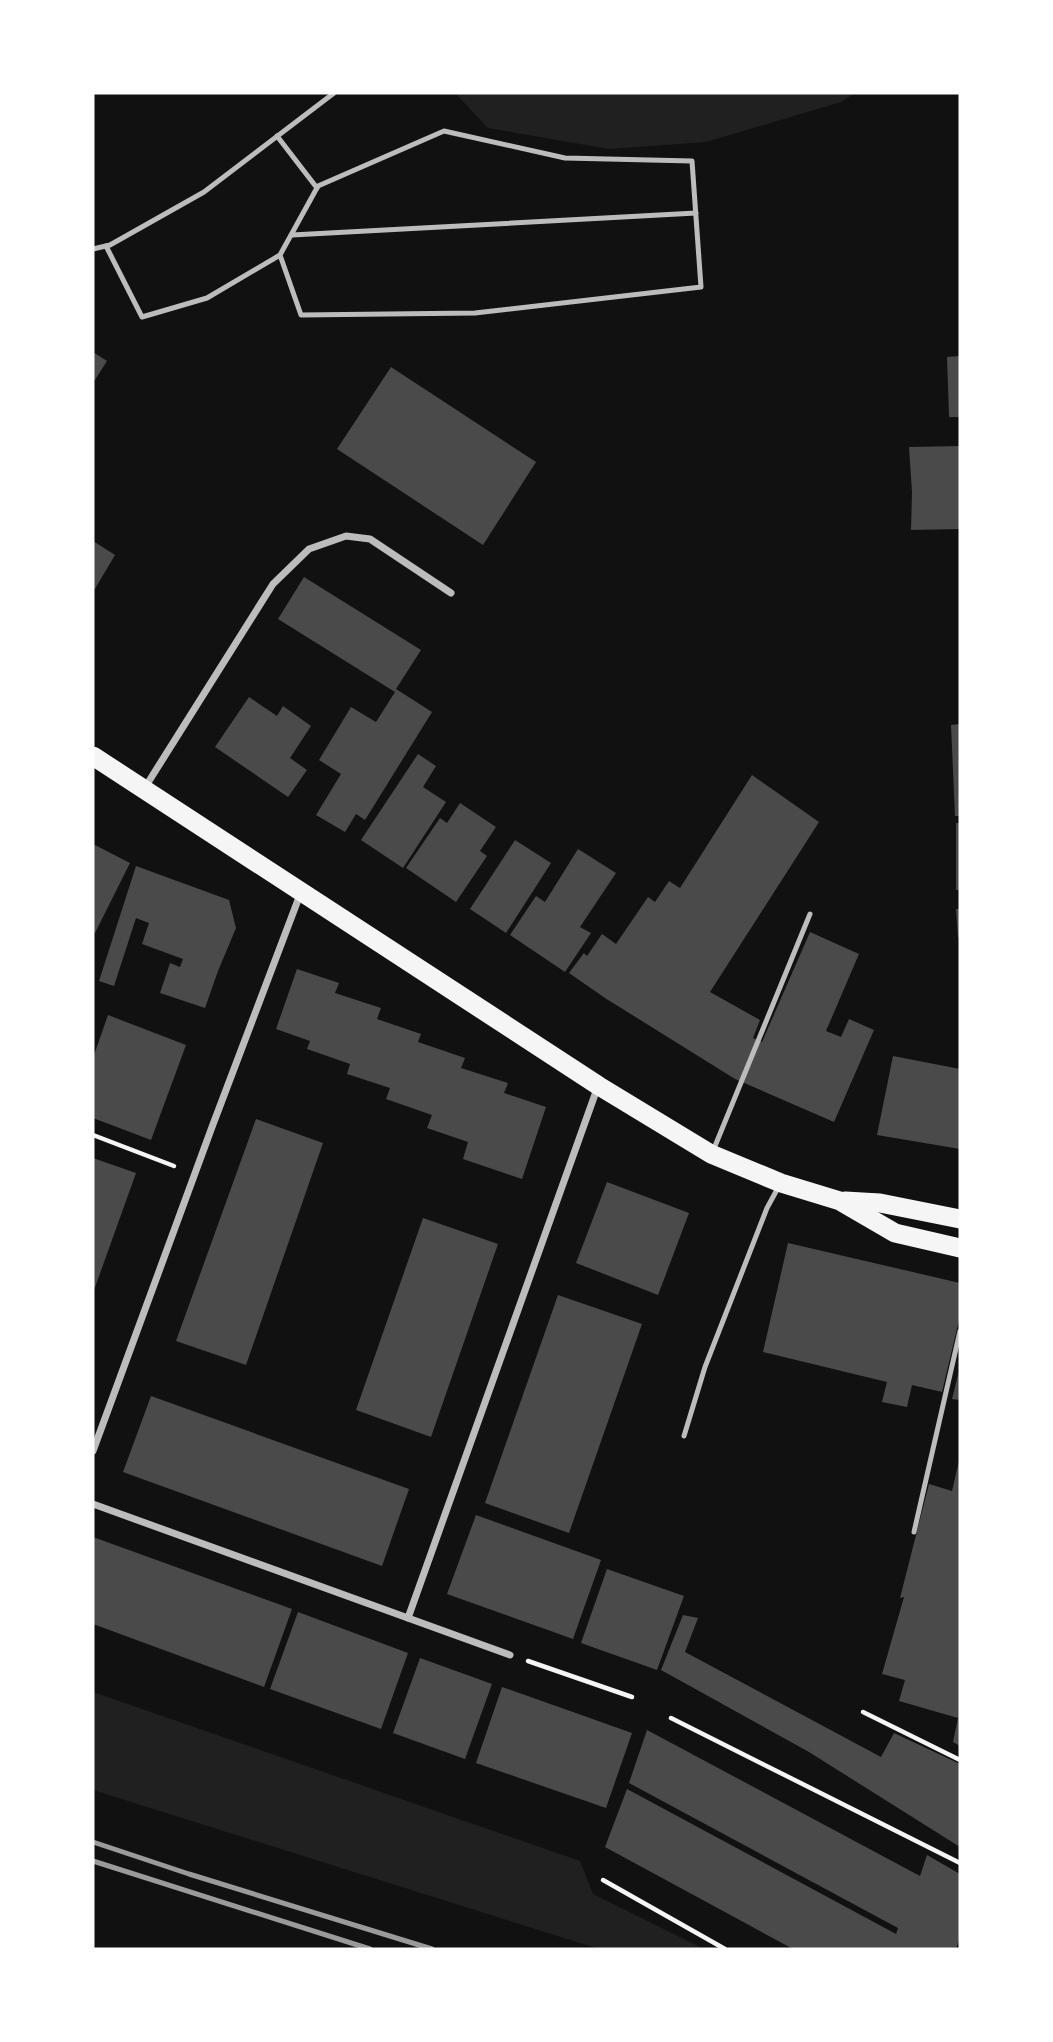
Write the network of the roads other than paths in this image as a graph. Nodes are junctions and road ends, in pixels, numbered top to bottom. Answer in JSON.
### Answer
{"nodes":[{"id":1,"x":334,"y":93,"type":"edge"},
{"id":2,"x":277,"y":136,"type":"junction"},
{"id":3,"x":317,"y":188,"type":"junction"},
{"id":4,"x":696,"y":213,"type":"junction"},
{"id":5,"x":292,"y":235,"type":"junction"},
{"id":6,"x":106,"y":246,"type":"junction"},
{"id":7,"x":93,"y":249,"type":"edge"},
{"id":8,"x":281,"y":255,"type":"junction"},
{"id":9,"x":451,"y":593,"type":"dead end"},
{"id":10,"x":93,"y":756,"type":"edge"},
{"id":11,"x":144,"y":790,"type":"junction"},
{"id":12,"x":302,"y":891,"type":"junction"},
{"id":13,"x":810,"y":914,"type":"dead end"},
{"id":14,"x":599,"y":1086,"type":"junction"},
{"id":15,"x":711,"y":1154,"type":"junction"},
{"id":16,"x":781,"y":1183,"type":"junction"},
{"id":17,"x":840,"y":1201,"type":"junction"},
{"id":18,"x":960,"y":1219,"type":"edge"},
{"id":19,"x":960,"y":1248,"type":"edge"},
{"id":20,"x":960,"y":1331,"type":"edge"},
{"id":21,"x":684,"y":1436,"type":"dead end"},
{"id":22,"x":93,"y":1451,"type":"edge"},
{"id":23,"x":93,"y":1504,"type":"edge"},
{"id":24,"x":914,"y":1532,"type":"dead end"},
{"id":25,"x":408,"y":1618,"type":"junction"},
{"id":26,"x":510,"y":1655,"type":"road end"}],
"edges":[{"from":1,"to":2,"type":"lane"},
{"from":2,"to":3,"type":"lane"},
{"from":2,"to":6,"type":"lane"},
{"from":3,"to":4,"type":"lane"},
{"from":3,"to":5,"type":"lane"},
{"from":4,"to":5,"type":"lane"},
{"from":4,"to":8,"type":"lane"},
{"from":5,"to":8,"type":"lane"},
{"from":6,"to":7,"type":"lane"},
{"from":6,"to":8,"type":"lane"},
{"from":9,"to":11,"type":"street"},
{"from":10,"to":11,"type":"highway"},
{"from":11,"to":12,"type":"highway"},
{"from":12,"to":14,"type":"highway"},
{"from":12,"to":22,"type":"street"},
{"from":13,"to":15,"type":"lane"},
{"from":14,"to":15,"type":"highway"},
{"from":14,"to":25,"type":"street"},
{"from":15,"to":16,"type":"highway"},
{"from":16,"to":17,"type":"highway"},
{"from":16,"to":21,"type":"lane"},
{"from":17,"to":18,"type":"highway"},
{"from":17,"to":19,"type":"highway"},
{"from":20,"to":24,"type":"lane"},
{"from":23,"to":25,"type":"street"},
{"from":25,"to":26,"type":"street"}]}
